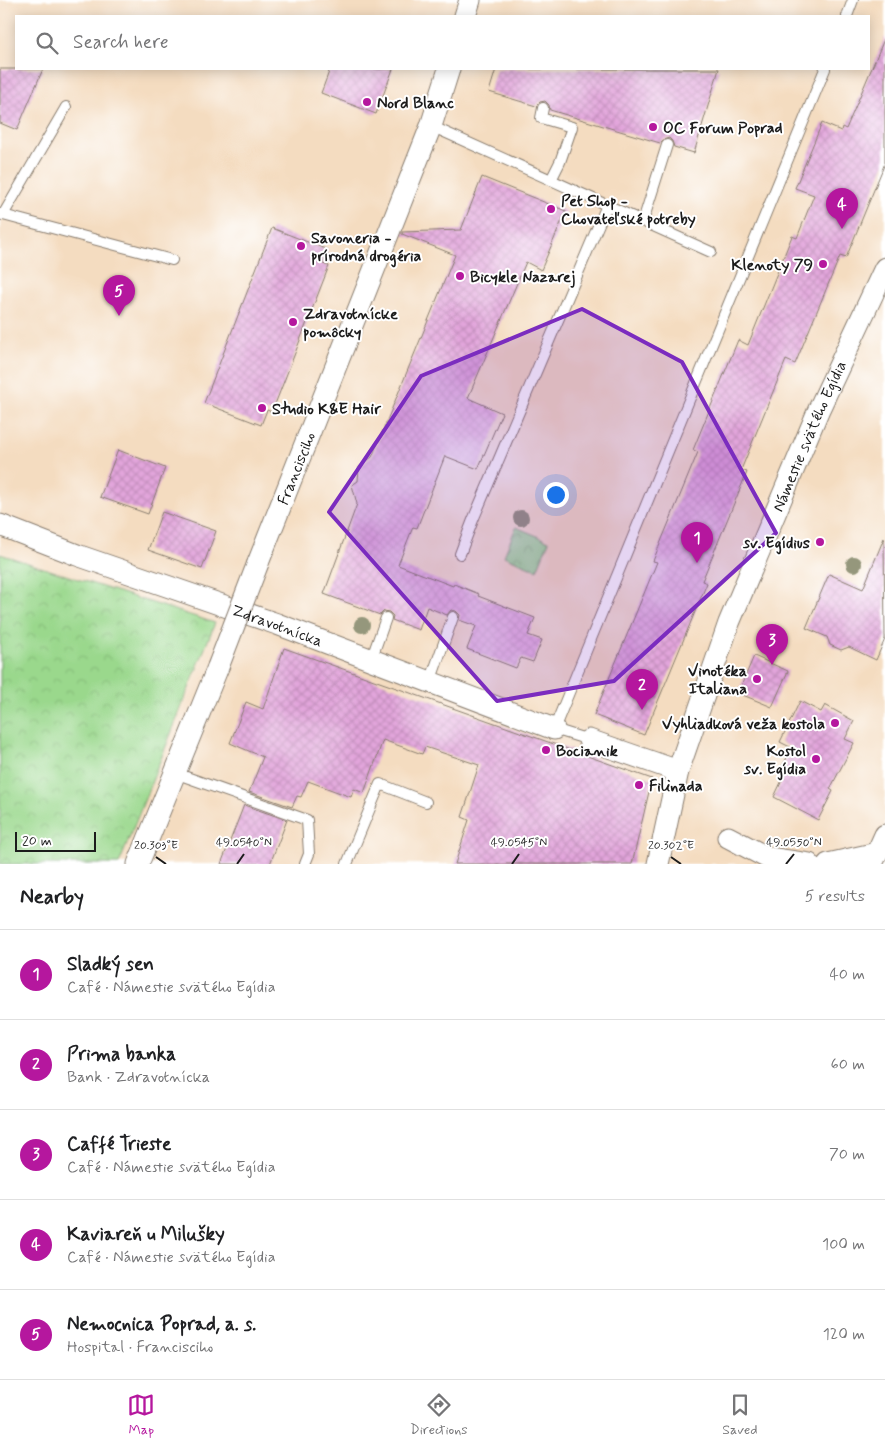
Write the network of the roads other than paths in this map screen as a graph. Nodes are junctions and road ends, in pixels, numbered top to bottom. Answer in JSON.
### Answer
{"nodes":[{"id":1,"x":470,"y":0,"type":"edge"},
{"id":2,"x":853,"y":0,"type":"edge"},
{"id":3,"x":465,"y":15,"type":"edge"},
{"id":4,"x":847,"y":15,"type":"edge"},
{"id":5,"x":449,"y":70,"type":"edge"},
{"id":6,"x":825,"y":70,"type":"edge"},
{"id":7,"x":66,"y":108,"type":"dead end"},
{"id":8,"x":543,"y":108,"type":"dead end"},
{"id":9,"x":431,"y":126,"type":"junction"},
{"id":10,"x":667,"y":145,"type":"dead end"},
{"id":11,"x":550,"y":180,"type":"junction"},
{"id":12,"x":607,"y":205,"type":"junction"},
{"id":13,"x":2,"y":215,"type":"edge"},
{"id":14,"x":643,"y":221,"type":"junction"},
{"id":15,"x":711,"y":252,"type":"dead end"},
{"id":16,"x":172,"y":260,"type":"dead end"},
{"id":17,"x":885,"y":268,"type":"edge"},
{"id":18,"x":0,"y":525,"type":"edge"},
{"id":19,"x":460,"y":554,"type":"dead end"},
{"id":20,"x":453,"y":617,"type":"dead end"},
{"id":21,"x":386,"y":618,"type":"dead end"},
{"id":22,"x":371,"y":660,"type":"junction"},
{"id":23,"x":430,"y":682,"type":"junction"},
{"id":24,"x":554,"y":728,"type":"junction"},
{"id":25,"x":589,"y":740,"type":"joint"},
{"id":26,"x":678,"y":771,"type":"junction"},
{"id":27,"x":176,"y":772,"type":"junction"},
{"id":28,"x":426,"y":802,"type":"dead end"},
{"id":29,"x":728,"y":837,"type":"dead end"},
{"id":30,"x":878,"y":851,"type":"edge"},
{"id":31,"x":138,"y":864,"type":"edge"},
{"id":32,"x":305,"y":864,"type":"edge"},
{"id":33,"x":347,"y":864,"type":"edge"},
{"id":34,"x":658,"y":864,"type":"edge"},
{"id":35,"x":809,"y":864,"type":"edge"},
{"id":36,"x":828,"y":864,"type":"edge"}],
"edges":[{"from":1,"to":3,"type":"street"},
{"from":2,"to":4,"type":"lane"},
{"from":5,"to":9,"type":"street","name":"Francisciho"},
{"from":6,"to":24,"type":"lane"},
{"from":7,"to":13,"type":"lane"},
{"from":8,"to":11,"type":"lane"},
{"from":9,"to":11,"type":"lane"},
{"from":9,"to":27,"type":"street","name":"Francisciho","bridge":true},
{"from":10,"to":14,"type":"lane"},
{"from":11,"to":12,"type":"lane"},
{"from":12,"to":14,"type":"lane"},
{"from":12,"to":19,"type":"lane"},
{"from":13,"to":16,"type":"lane"},
{"from":14,"to":15,"type":"lane"},
{"from":17,"to":26,"type":"street","name":"Námestie svätého Egídia"},
{"from":18,"to":22,"type":"street","name":"Zdravotnícka"},
{"from":20,"to":23,"type":"lane"},
{"from":21,"to":22,"type":"lane"},
{"from":22,"to":23,"type":"street","name":"Zdravotnícka"},
{"from":23,"to":24,"type":"street","name":"Zdravotnícka"},
{"from":24,"to":25,"type":"lane"},
{"from":25,"to":26,"type":"street"},
{"from":26,"to":34,"type":"street","name":"Námestie svätého Egídia"},
{"from":27,"to":31,"type":"street","name":"Francisciho"},
{"from":27,"to":32,"type":"lane"},
{"from":28,"to":33,"type":"lane"},
{"from":29,"to":35,"type":"street"},
{"from":30,"to":36,"type":"street"}]}
